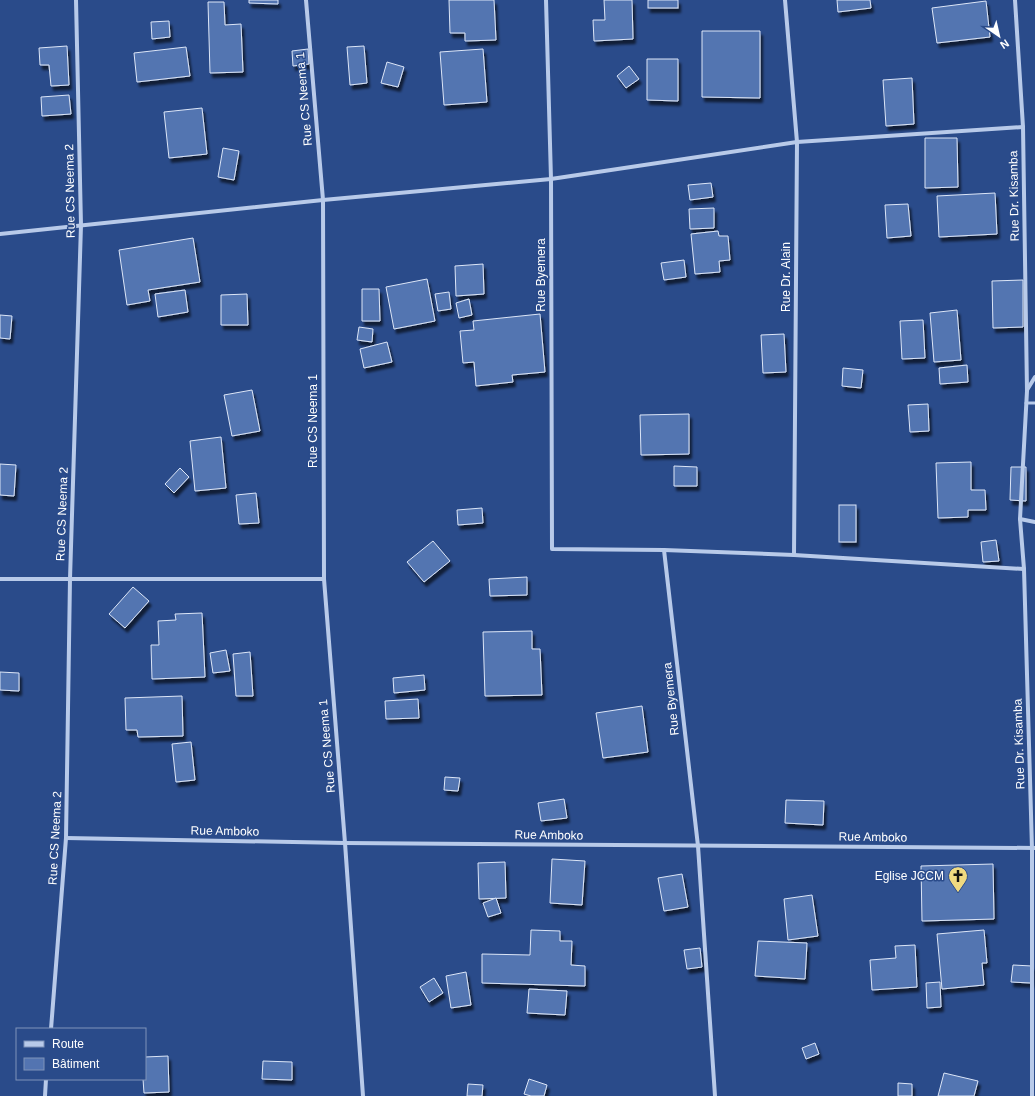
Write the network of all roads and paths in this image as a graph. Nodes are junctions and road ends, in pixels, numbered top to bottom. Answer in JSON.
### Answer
{"nodes":[{"id":1,"x":76,"y":0,"type":"edge"},
{"id":2,"x":306,"y":0,"type":"edge"},
{"id":3,"x":546,"y":0,"type":"edge"},
{"id":4,"x":785,"y":0,"type":"edge"},
{"id":5,"x":1015,"y":0,"type":"edge"},
{"id":6,"x":1023,"y":127,"type":"junction"},
{"id":7,"x":797,"y":142,"type":"junction"},
{"id":8,"x":551,"y":179,"type":"junction"},
{"id":9,"x":323,"y":200,"type":"junction"},
{"id":10,"x":81,"y":225,"type":"junction"},
{"id":11,"x":0,"y":234,"type":"edge"},
{"id":12,"x":1035,"y":377,"type":"edge"},
{"id":13,"x":1027,"y":391,"type":"junction"},
{"id":14,"x":1026,"y":403,"type":"junction"},
{"id":15,"x":1035,"y":403,"type":"edge"},
{"id":16,"x":1020,"y":519,"type":"junction"},
{"id":17,"x":1035,"y":522,"type":"edge"},
{"id":18,"x":664,"y":550,"type":"junction"},
{"id":19,"x":794,"y":555,"type":"junction"},
{"id":20,"x":1024,"y":569,"type":"junction"},
{"id":21,"x":0,"y":579,"type":"edge"},
{"id":22,"x":70,"y":579,"type":"junction"},
{"id":23,"x":324,"y":579,"type":"junction"},
{"id":24,"x":66,"y":838,"type":"junction"},
{"id":25,"x":345,"y":843,"type":"junction"},
{"id":26,"x":698,"y":846,"type":"junction"},
{"id":27,"x":1034,"y":849,"type":"edge"},
{"id":28,"x":51,"y":1028,"type":"edge"},
{"id":29,"x":46,"y":1080,"type":"edge"},
{"id":30,"x":45,"y":1096,"type":"edge"},
{"id":31,"x":363,"y":1096,"type":"edge"},
{"id":32,"x":715,"y":1096,"type":"edge"},
{"id":33,"x":1032,"y":1096,"type":"edge"}],
"edges":[{"from":1,"to":10,"type":"street","name":"Rue CS Neema 2"},
{"from":2,"to":9,"type":"street","name":"Rue CS Neema 1"},
{"from":3,"to":8,"type":"street","name":"Rue Byemera"},
{"from":4,"to":7,"type":"street","name":"Rue Dr. Alain"},
{"from":5,"to":6,"type":"street","name":"Rue Dr. Kisamba"},
{"from":6,"to":7,"type":"street"},
{"from":6,"to":13,"type":"street","name":"Rue Dr. Kisamba"},
{"from":7,"to":8,"type":"street"},
{"from":7,"to":19,"type":"street","name":"Rue Dr. Alain"},
{"from":8,"to":9,"type":"street"},
{"from":8,"to":18,"type":"street","name":"Rue Byemera"},
{"from":9,"to":10,"type":"street"},
{"from":9,"to":23,"type":"street","name":"Rue CS Neema 1"},
{"from":10,"to":11,"type":"street"},
{"from":10,"to":22,"type":"street","name":"Rue CS Neema 2"},
{"from":12,"to":13,"type":"street","name":"Rue Dr. Kisamba"},
{"from":13,"to":14,"type":"street","name":"Rue Dr. Kisamba"},
{"from":14,"to":15,"type":"lane"},
{"from":14,"to":16,"type":"street","name":"Rue Dr. Kisamba"},
{"from":16,"to":17,"type":"street"},
{"from":16,"to":20,"type":"street","name":"Rue Dr. Kisamba"},
{"from":18,"to":19,"type":"street"},
{"from":18,"to":26,"type":"street","name":"Rue Byemera"},
{"from":19,"to":20,"type":"street"},
{"from":20,"to":27,"type":"street","name":"Rue Dr. Kisamba"},
{"from":21,"to":22,"type":"street"},
{"from":22,"to":23,"type":"street"},
{"from":22,"to":24,"type":"street","name":"Rue CS Neema 2"},
{"from":23,"to":25,"type":"street","name":"Rue CS Neema 1"},
{"from":24,"to":25,"type":"street","name":"Rue Amboko"},
{"from":24,"to":28,"type":"street","name":"Rue CS Neema 2"},
{"from":25,"to":26,"type":"street","name":"Rue Amboko"},
{"from":25,"to":31,"type":"street","name":"Rue CS Neema 1"},
{"from":26,"to":27,"type":"street","name":"Rue Amboko"},
{"from":26,"to":32,"type":"street","name":"Rue Byemera"},
{"from":27,"to":33,"type":"street","name":"Rue Dr. Kisamba"},
{"from":29,"to":30,"type":"street"}]}
